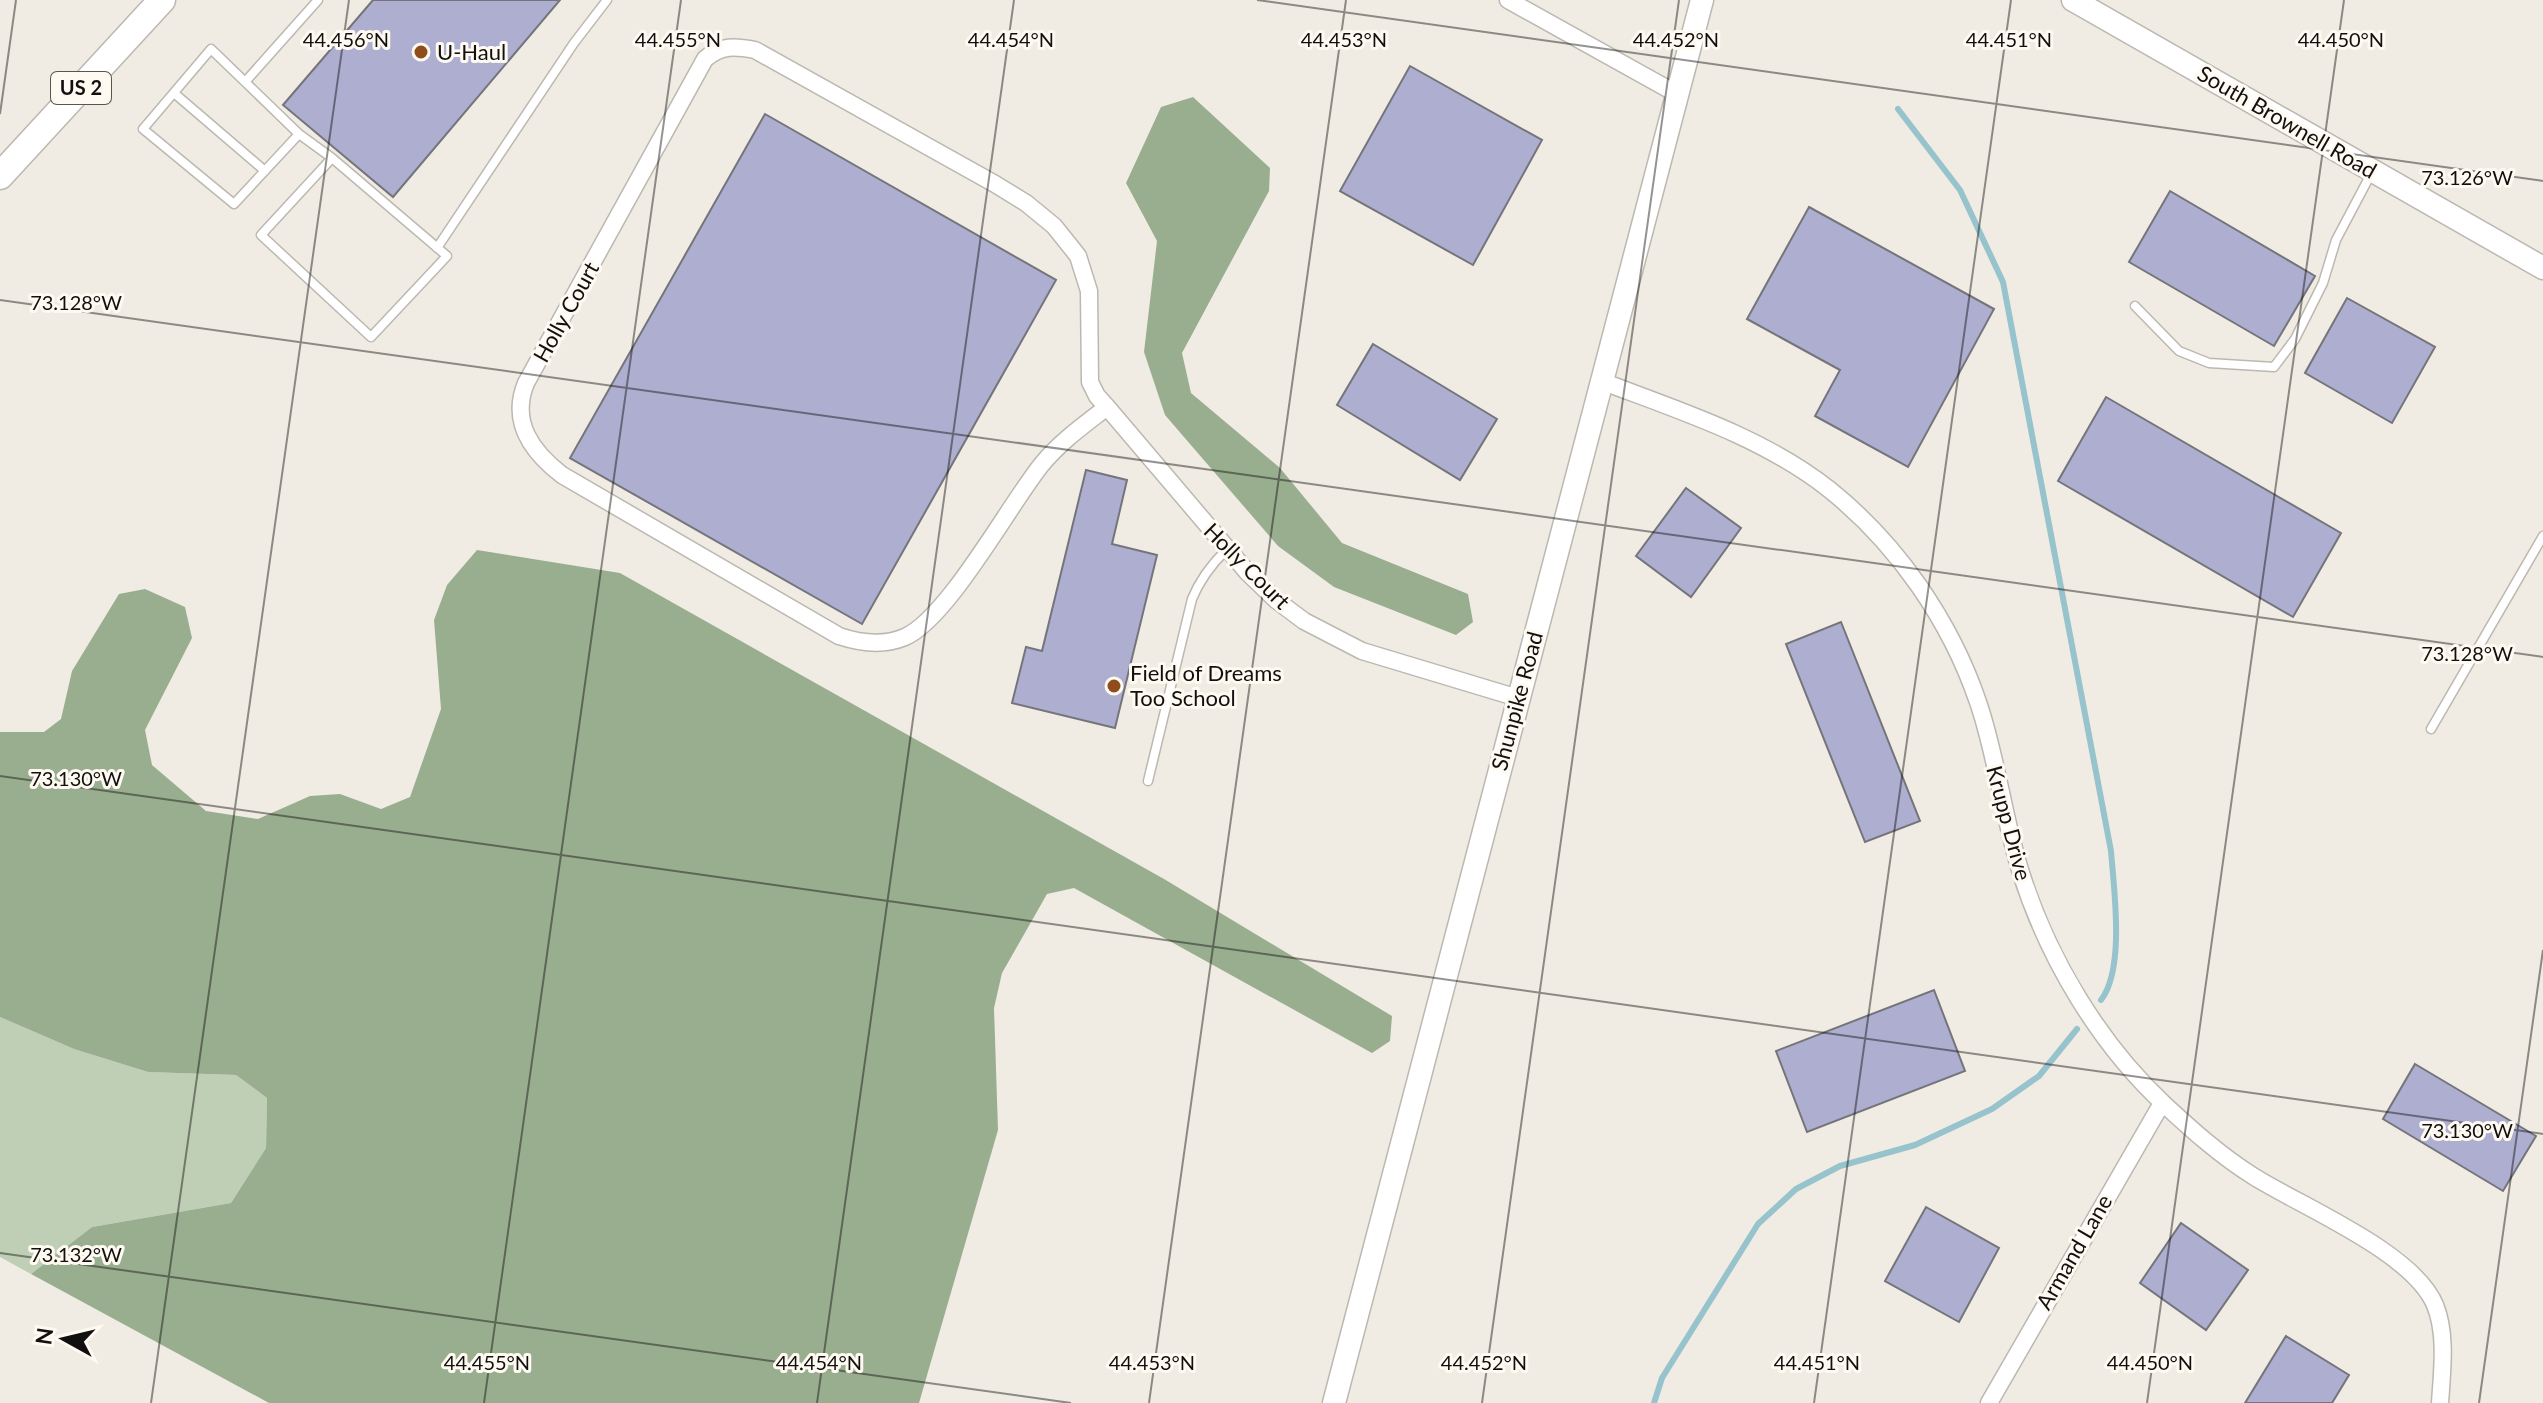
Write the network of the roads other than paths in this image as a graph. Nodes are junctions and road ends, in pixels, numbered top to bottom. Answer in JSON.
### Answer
{"nodes":[{"id":1,"x":162,"y":0,"type":"edge"},
{"id":2,"x":318,"y":0,"type":"edge"},
{"id":3,"x":607,"y":0,"type":"edge"},
{"id":4,"x":1508,"y":0,"type":"edge"},
{"id":5,"x":1702,"y":0,"type":"edge"},
{"id":6,"x":2073,"y":0,"type":"edge"},
{"id":7,"x":245,"y":82,"type":"junction"},
{"id":8,"x":174,"y":93,"type":"junction"},
{"id":9,"x":1677,"y":94,"type":"junction"},
{"id":10,"x":299,"y":134,"type":"junction"},
{"id":11,"x":332,"y":158,"type":"junction"},
{"id":12,"x":265,"y":171,"type":"junction"},
{"id":13,"x":2373,"y":171,"type":"junction"},
{"id":14,"x":0,"y":176,"type":"edge"},
{"id":15,"x":437,"y":248,"type":"junction"},
{"id":16,"x":2543,"y":268,"type":"edge"},
{"id":17,"x":2135,"y":306,"type":"dead end"},
{"id":18,"x":1601,"y":381,"type":"junction"},
{"id":19,"x":1107,"y":407,"type":"junction"},
{"id":20,"x":2543,"y":536,"type":"edge"},
{"id":21,"x":1226,"y":550,"type":"junction"},
{"id":22,"x":1518,"y":698,"type":"junction"},
{"id":23,"x":2431,"y":729,"type":"dead end"},
{"id":24,"x":1148,"y":781,"type":"dead end"},
{"id":25,"x":2162,"y":1103,"type":"junction"},
{"id":26,"x":1334,"y":1403,"type":"edge"},
{"id":27,"x":1989,"y":1403,"type":"edge"},
{"id":28,"x":2440,"y":1403,"type":"edge"}],
"edges":[{"from":1,"to":14,"type":"main road","number":"US 2"},
{"from":2,"to":7,"type":"lane"},
{"from":3,"to":15,"type":"lane"},
{"from":4,"to":9,"type":"street"},
{"from":5,"to":9,"type":"street","name":"Shunpike Road"},
{"from":6,"to":13,"type":"street","name":"South Brownell Road"},
{"from":7,"to":8,"type":"lane"},
{"from":7,"to":10,"type":"lane"},
{"from":8,"to":12,"type":"lane"},
{"from":8,"to":12,"type":"lane"},
{"from":9,"to":18,"type":"street","name":"Shunpike Road"},
{"from":10,"to":11,"type":"lane"},
{"from":10,"to":12,"type":"lane"},
{"from":11,"to":15,"type":"lane"},
{"from":11,"to":15,"type":"lane"},
{"from":13,"to":16,"type":"street","name":"South Brownell Road"},
{"from":13,"to":17,"type":"lane"},
{"from":18,"to":22,"type":"street","name":"Shunpike Road"},
{"from":18,"to":25,"type":"street","name":"Krupp Drive"},
{"from":19,"to":19,"type":"street","name":"Holly Court"},
{"from":19,"to":21,"type":"street","name":"Holly Court"},
{"from":20,"to":23,"type":"lane"},
{"from":21,"to":22,"type":"street","name":"Holly Court"},
{"from":21,"to":24,"type":"lane"},
{"from":22,"to":26,"type":"street","name":"Shunpike Road"},
{"from":25,"to":27,"type":"street","name":"Armand Lane"},
{"from":25,"to":28,"type":"street","name":"Krupp Drive"}]}
